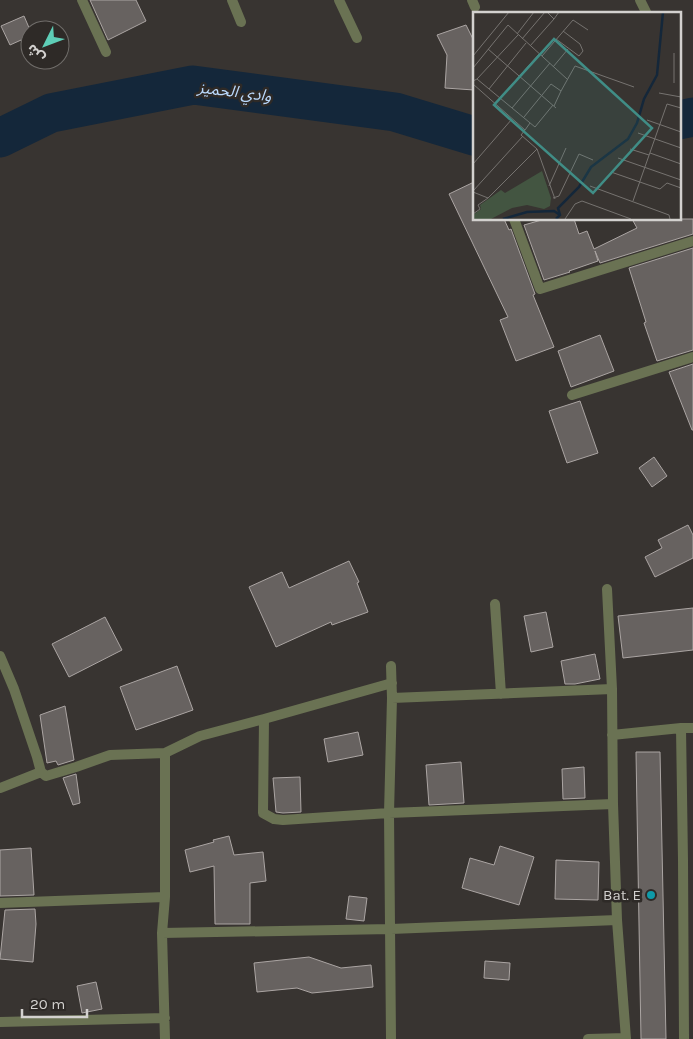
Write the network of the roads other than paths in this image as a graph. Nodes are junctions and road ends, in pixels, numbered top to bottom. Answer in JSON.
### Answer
{"nodes":[{"id":1,"x":82,"y":0,"type":"edge"},
{"id":2,"x":232,"y":0,"type":"edge"},
{"id":3,"x":339,"y":0,"type":"edge"},
{"id":4,"x":640,"y":0,"type":"edge"},
{"id":5,"x":646,"y":12,"type":"edge"},
{"id":6,"x":242,"y":22,"type":"dead end"},
{"id":7,"x":357,"y":38,"type":"dead end"},
{"id":8,"x":106,"y":52,"type":"dead end"},
{"id":9,"x":514,"y":220,"type":"edge"},
{"id":10,"x":693,"y":241,"type":"edge"},
{"id":11,"x":693,"y":357,"type":"edge"},
{"id":12,"x":572,"y":395,"type":"dead end"},
{"id":13,"x":607,"y":589,"type":"dead end"},
{"id":14,"x":495,"y":604,"type":"dead end"},
{"id":15,"x":0,"y":656,"type":"edge"},
{"id":16,"x":391,"y":666,"type":"dead end"},
{"id":17,"x":392,"y":683,"type":"junction"},
{"id":18,"x":612,"y":689,"type":"junction"},
{"id":19,"x":501,"y":694,"type":"junction"},
{"id":20,"x":392,"y":698,"type":"junction"},
{"id":21,"x":264,"y":719,"type":"junction"},
{"id":22,"x":681,"y":728,"type":"junction"},
{"id":23,"x":693,"y":728,"type":"edge"},
{"id":24,"x":612,"y":735,"type":"junction"},
{"id":25,"x":165,"y":753,"type":"junction"},
{"id":26,"x":40,"y":772,"type":"junction"},
{"id":27,"x":0,"y":788,"type":"edge"},
{"id":28,"x":613,"y":804,"type":"junction"},
{"id":29,"x":389,"y":814,"type":"junction"},
{"id":30,"x":688,"y":860,"type":"edge"},
{"id":31,"x":165,"y":897,"type":"junction"},
{"id":32,"x":0,"y":903,"type":"edge"},
{"id":33,"x":618,"y":920,"type":"junction"},
{"id":34,"x":391,"y":929,"type":"junction"},
{"id":35,"x":162,"y":932,"type":"junction"},
{"id":36,"x":165,"y":1018,"type":"junction"},
{"id":37,"x":0,"y":1022,"type":"edge"},
{"id":38,"x":626,"y":1038,"type":"edge"},
{"id":39,"x":165,"y":1039,"type":"edge"},
{"id":40,"x":391,"y":1039,"type":"edge"},
{"id":41,"x":588,"y":1039,"type":"edge"},
{"id":42,"x":684,"y":1039,"type":"edge"}],
"edges":[{"from":1,"to":8,"type":"street"},
{"from":2,"to":6,"type":"street"},
{"from":3,"to":7,"type":"street"},
{"from":4,"to":5,"type":"street"},
{"from":9,"to":10,"type":"street"},
{"from":11,"to":12,"type":"street"},
{"from":13,"to":18,"type":"street"},
{"from":14,"to":19,"type":"street"},
{"from":15,"to":26,"type":"street"},
{"from":16,"to":17,"type":"street"},
{"from":17,"to":20,"type":"street"},
{"from":17,"to":21,"type":"street"},
{"from":18,"to":19,"type":"street"},
{"from":18,"to":24,"type":"street"},
{"from":19,"to":20,"type":"street"},
{"from":20,"to":29,"type":"street"},
{"from":21,"to":25,"type":"street"},
{"from":21,"to":29,"type":"street"},
{"from":22,"to":23,"type":"street"},
{"from":22,"to":24,"type":"street"},
{"from":22,"to":30,"type":"street"},
{"from":24,"to":28,"type":"street"},
{"from":25,"to":26,"type":"street"},
{"from":25,"to":31,"type":"street"},
{"from":26,"to":27,"type":"street"},
{"from":28,"to":29,"type":"street"},
{"from":28,"to":33,"type":"street"},
{"from":29,"to":34,"type":"street"},
{"from":30,"to":42,"type":"street"},
{"from":31,"to":32,"type":"street"},
{"from":31,"to":35,"type":"street"},
{"from":33,"to":34,"type":"street"},
{"from":33,"to":38,"type":"street"},
{"from":34,"to":35,"type":"street"},
{"from":34,"to":40,"type":"street"},
{"from":35,"to":36,"type":"street"},
{"from":36,"to":37,"type":"street"},
{"from":36,"to":39,"type":"street"},
{"from":38,"to":41,"type":"street"}]}
